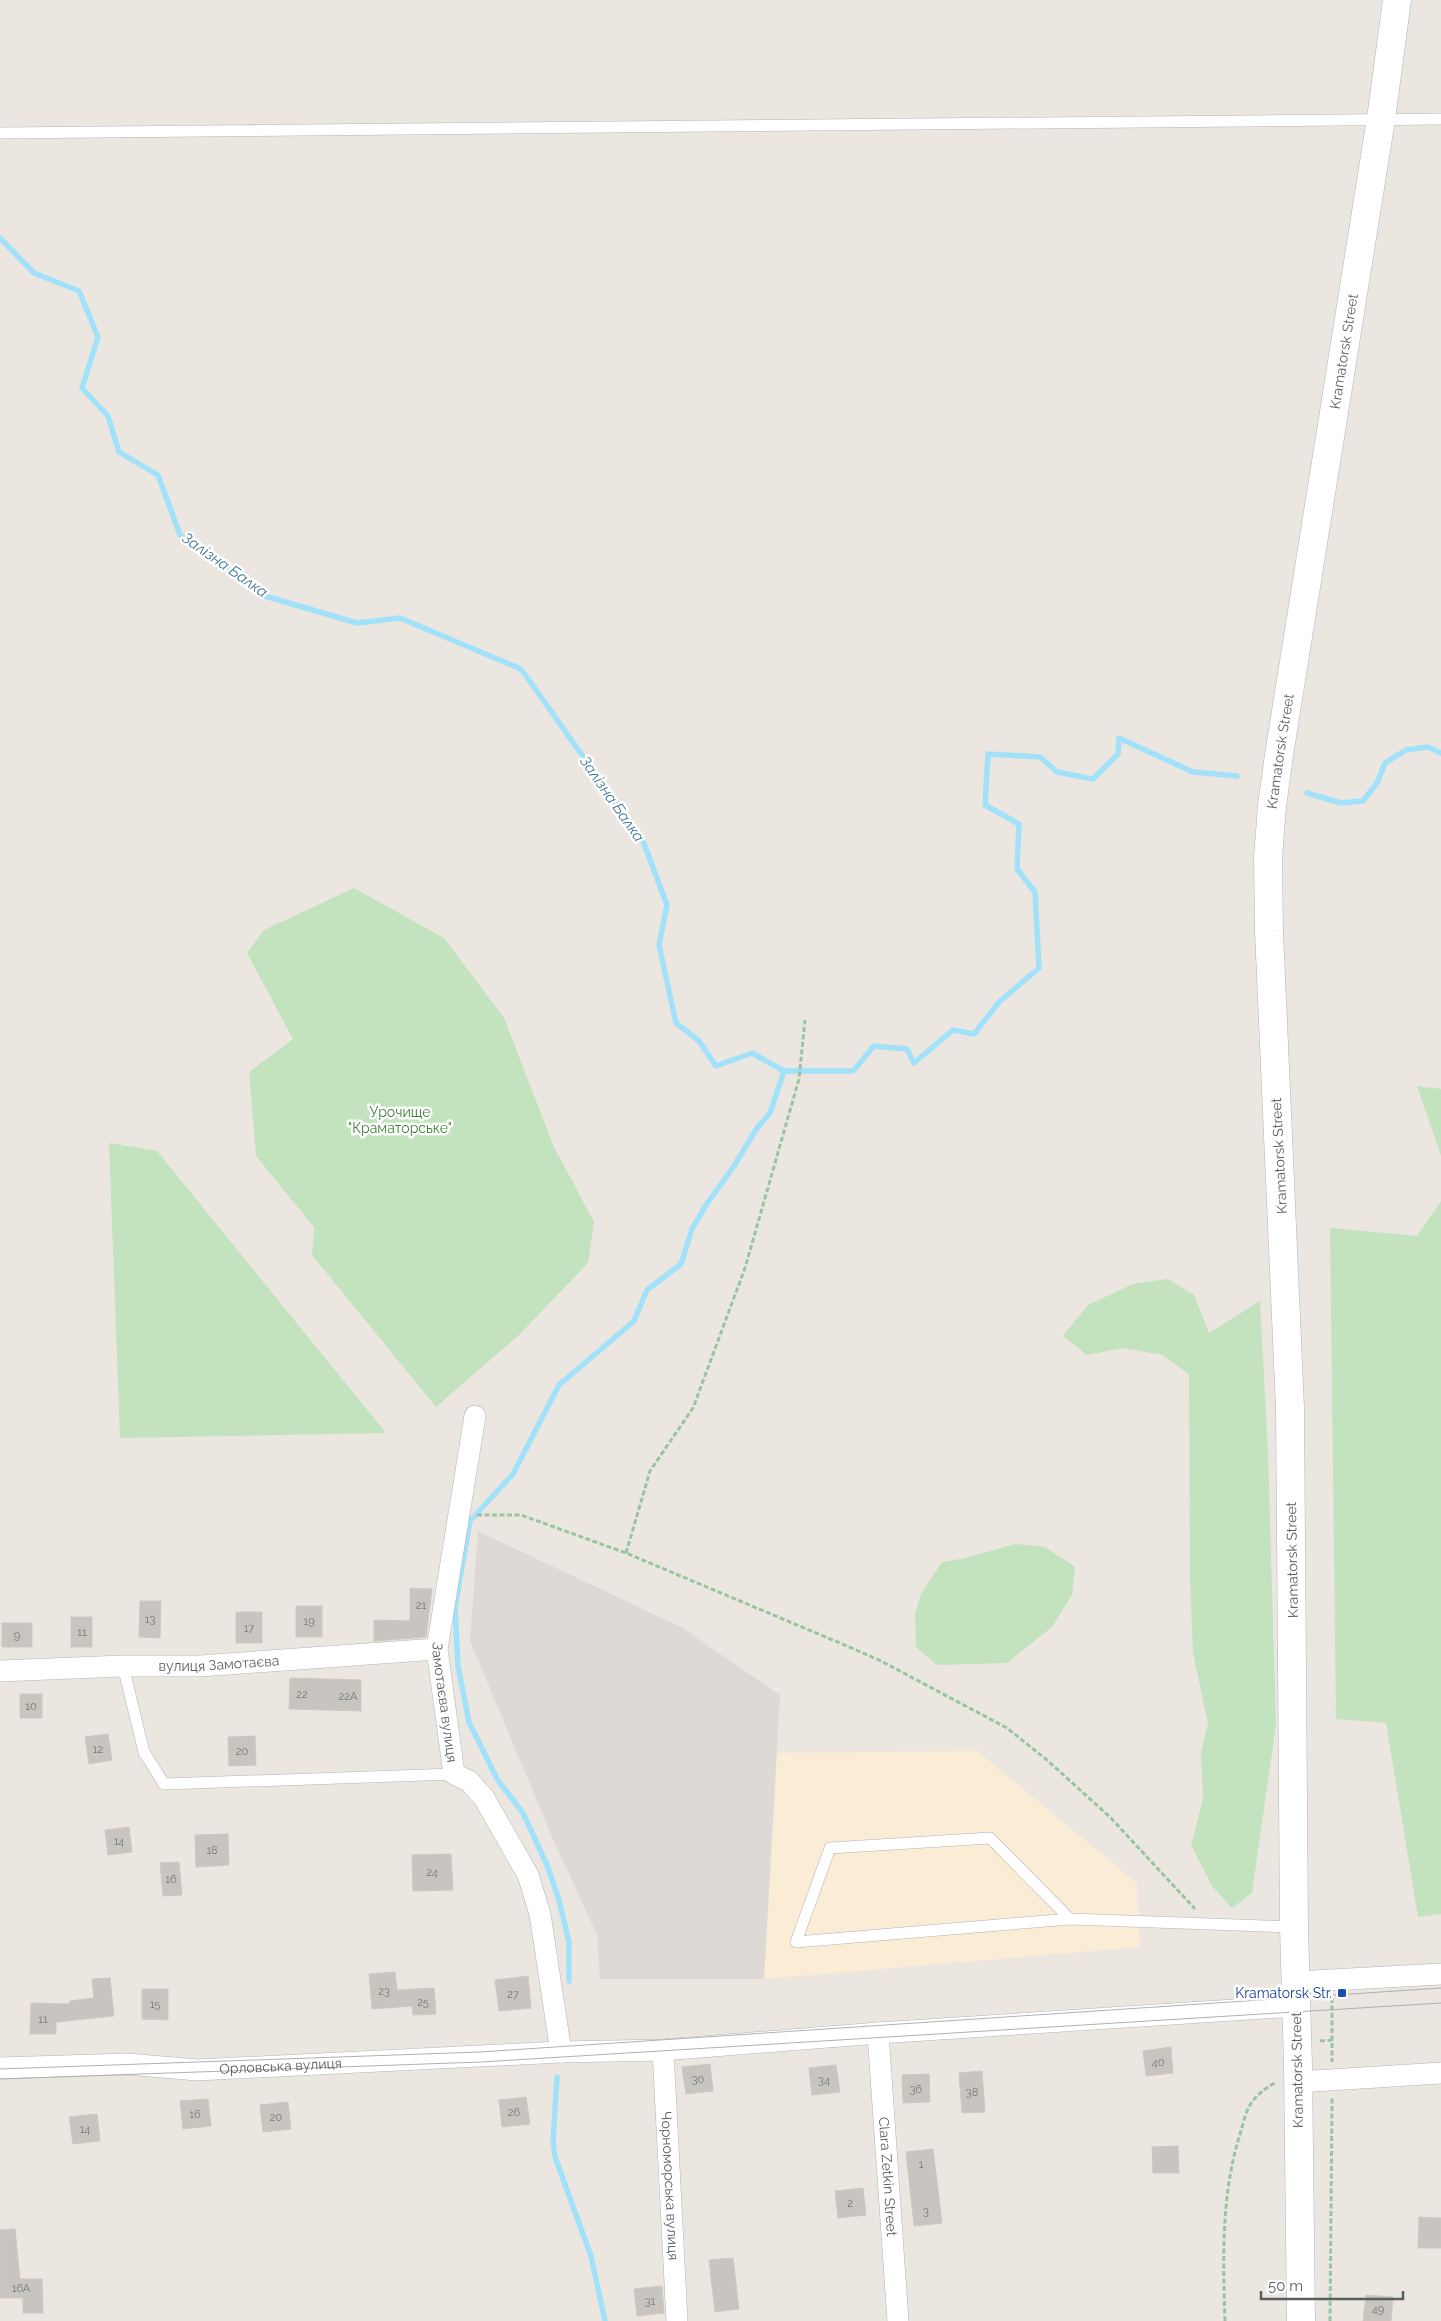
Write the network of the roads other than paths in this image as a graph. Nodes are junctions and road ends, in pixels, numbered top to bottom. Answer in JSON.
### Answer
{"nodes":[{"id":1,"x":1397,"y":0,"type":"edge"},
{"id":2,"x":1381,"y":119,"type":"junction"},
{"id":3,"x":1441,"y":119,"type":"edge"},
{"id":4,"x":0,"y":133,"type":"edge"},
{"id":5,"x":475,"y":1416,"type":"dead end"},
{"id":6,"x":437,"y":1649,"type":"junction"},
{"id":7,"x":123,"y":1666,"type":"junction"},
{"id":8,"x":0,"y":1671,"type":"edge"},
{"id":9,"x":454,"y":1774,"type":"junction"},
{"id":10,"x":1070,"y":1919,"type":"junction"},
{"id":11,"x":1294,"y":1927,"type":"junction"},
{"id":12,"x":1441,"y":1974,"type":"edge"},
{"id":13,"x":1295,"y":1994,"type":"junction"},
{"id":14,"x":878,"y":2033,"type":"junction"},
{"id":15,"x":663,"y":2050,"type":"junction"},
{"id":16,"x":561,"y":2052,"type":"junction"},
{"id":17,"x":0,"y":2068,"type":"edge"},
{"id":18,"x":1441,"y":2073,"type":"edge"},
{"id":19,"x":1298,"y":2074,"type":"junction"},
{"id":20,"x":678,"y":2321,"type":"edge"},
{"id":21,"x":898,"y":2321,"type":"edge"},
{"id":22,"x":1301,"y":2321,"type":"edge"}],
"edges":[{"from":1,"to":2,"type":"street","name":"Kramatorsk Street"},
{"from":2,"to":3,"type":"lane"},
{"from":2,"to":4,"type":"lane"},
{"from":2,"to":11,"type":"street","name":"Kramatorsk Street"},
{"from":5,"to":6,"type":"street","name":"Замотаєва вулиця"},
{"from":6,"to":7,"type":"street","name":"вулиця Замотаєва"},
{"from":6,"to":9,"type":"street","name":"Замотаєва вулиця"},
{"from":7,"to":8,"type":"street","name":"вулиця Замотаєва"},
{"from":7,"to":9,"type":"lane"},
{"from":9,"to":16,"type":"street","name":"Замотаєва вулиця"},
{"from":10,"to":10,"type":"lane"},
{"from":10,"to":11,"type":"lane"},
{"from":11,"to":13,"type":"street","name":"Kramatorsk Street"},
{"from":12,"to":13,"type":"street","name":"Орловська вулиця"},
{"from":13,"to":14,"type":"street","name":"Орловська вулиця"},
{"from":13,"to":19,"type":"street","name":"Kramatorsk Street"},
{"from":14,"to":15,"type":"street","name":"Орловська вулиця"},
{"from":14,"to":21,"type":"street","name":"Clara Zetkin Street"},
{"from":15,"to":16,"type":"street","name":"Орловська вулиця"},
{"from":15,"to":20,"type":"street","name":"Чорноморська вулиця"},
{"from":16,"to":17,"type":"street","name":"Орловська вулиця"},
{"from":18,"to":19,"type":"street"},
{"from":19,"to":22,"type":"street","name":"Kramatorsk Street"}]}
